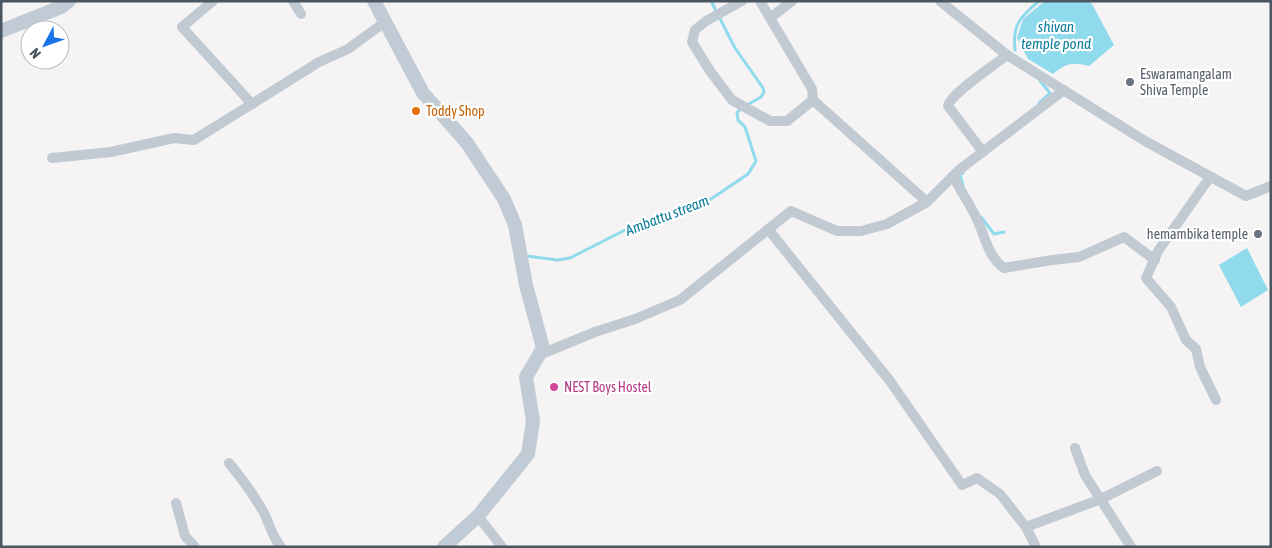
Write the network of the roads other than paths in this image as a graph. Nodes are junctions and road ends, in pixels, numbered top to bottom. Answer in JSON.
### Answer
{"nodes":[{"id":1,"x":69,"y":1,"type":"edge"},
{"id":2,"x":213,"y":1,"type":"edge"},
{"id":3,"x":293,"y":1,"type":"edge"},
{"id":4,"x":374,"y":1,"type":"edge"},
{"id":5,"x":742,"y":1,"type":"edge"},
{"id":6,"x":760,"y":1,"type":"edge"},
{"id":7,"x":792,"y":1,"type":"edge"},
{"id":8,"x":940,"y":1,"type":"edge"},
{"id":9,"x":301,"y":14,"type":"dead end"},
{"id":10,"x":770,"y":18,"type":"junction"},
{"id":11,"x":385,"y":22,"type":"junction"},
{"id":12,"x":1,"y":31,"type":"edge"},
{"id":13,"x":1007,"y":56,"type":"junction"},
{"id":14,"x":1064,"y":90,"type":"junction"},
{"id":15,"x":813,"y":100,"type":"junction"},
{"id":16,"x":252,"y":104,"type":"junction"},
{"id":17,"x":983,"y":152,"type":"junction"},
{"id":18,"x":52,"y":158,"type":"dead end"},
{"id":19,"x":952,"y":176,"type":"junction"},
{"id":20,"x":1210,"y":176,"type":"junction"},
{"id":21,"x":1271,"y":186,"type":"edge"},
{"id":22,"x":927,"y":202,"type":"junction"},
{"id":23,"x":768,"y":229,"type":"junction"},
{"id":24,"x":1155,"y":260,"type":"junction"},
{"id":25,"x":538,"y":355,"type":"junction"},
{"id":26,"x":1216,"y":400,"type":"dead end"},
{"id":27,"x":1074,"y":448,"type":"dead end"},
{"id":28,"x":229,"y":463,"type":"dead end"},
{"id":29,"x":1157,"y":471,"type":"dead end"},
{"id":30,"x":1101,"y":499,"type":"junction"},
{"id":31,"x":176,"y":503,"type":"dead end"},
{"id":32,"x":478,"y":516,"type":"junction"},
{"id":33,"x":1026,"y":527,"type":"junction"},
{"id":34,"x":195,"y":547,"type":"edge"},
{"id":35,"x":281,"y":547,"type":"edge"},
{"id":36,"x":444,"y":547,"type":"edge"},
{"id":37,"x":502,"y":547,"type":"edge"},
{"id":38,"x":1036,"y":547,"type":"edge"},
{"id":39,"x":1131,"y":547,"type":"edge"}],
"edges":[{"from":1,"to":12,"type":"street"},
{"from":2,"to":16,"type":"street"},
{"from":3,"to":9,"type":"street"},
{"from":4,"to":11,"type":"street"},
{"from":5,"to":15,"type":"street"},
{"from":6,"to":10,"type":"street"},
{"from":7,"to":10,"type":"street"},
{"from":8,"to":13,"type":"street"},
{"from":10,"to":15,"type":"street"},
{"from":11,"to":16,"type":"street"},
{"from":11,"to":25,"type":"street"},
{"from":13,"to":14,"type":"street"},
{"from":13,"to":17,"type":"street"},
{"from":14,"to":17,"type":"street"},
{"from":14,"to":20,"type":"street"},
{"from":15,"to":22,"type":"street"},
{"from":16,"to":18,"type":"street"},
{"from":17,"to":19,"type":"street"},
{"from":19,"to":22,"type":"street"},
{"from":19,"to":24,"type":"street"},
{"from":20,"to":21,"type":"street"},
{"from":20,"to":24,"type":"street"},
{"from":22,"to":23,"type":"street"},
{"from":23,"to":25,"type":"street"},
{"from":23,"to":33,"type":"street"},
{"from":24,"to":26,"type":"street"},
{"from":25,"to":32,"type":"street"},
{"from":27,"to":30,"type":"street"},
{"from":28,"to":35,"type":"street"},
{"from":29,"to":30,"type":"street"},
{"from":30,"to":33,"type":"street"},
{"from":30,"to":39,"type":"street"},
{"from":31,"to":34,"type":"street"},
{"from":32,"to":36,"type":"street"},
{"from":32,"to":37,"type":"street"},
{"from":33,"to":38,"type":"street"}]}
